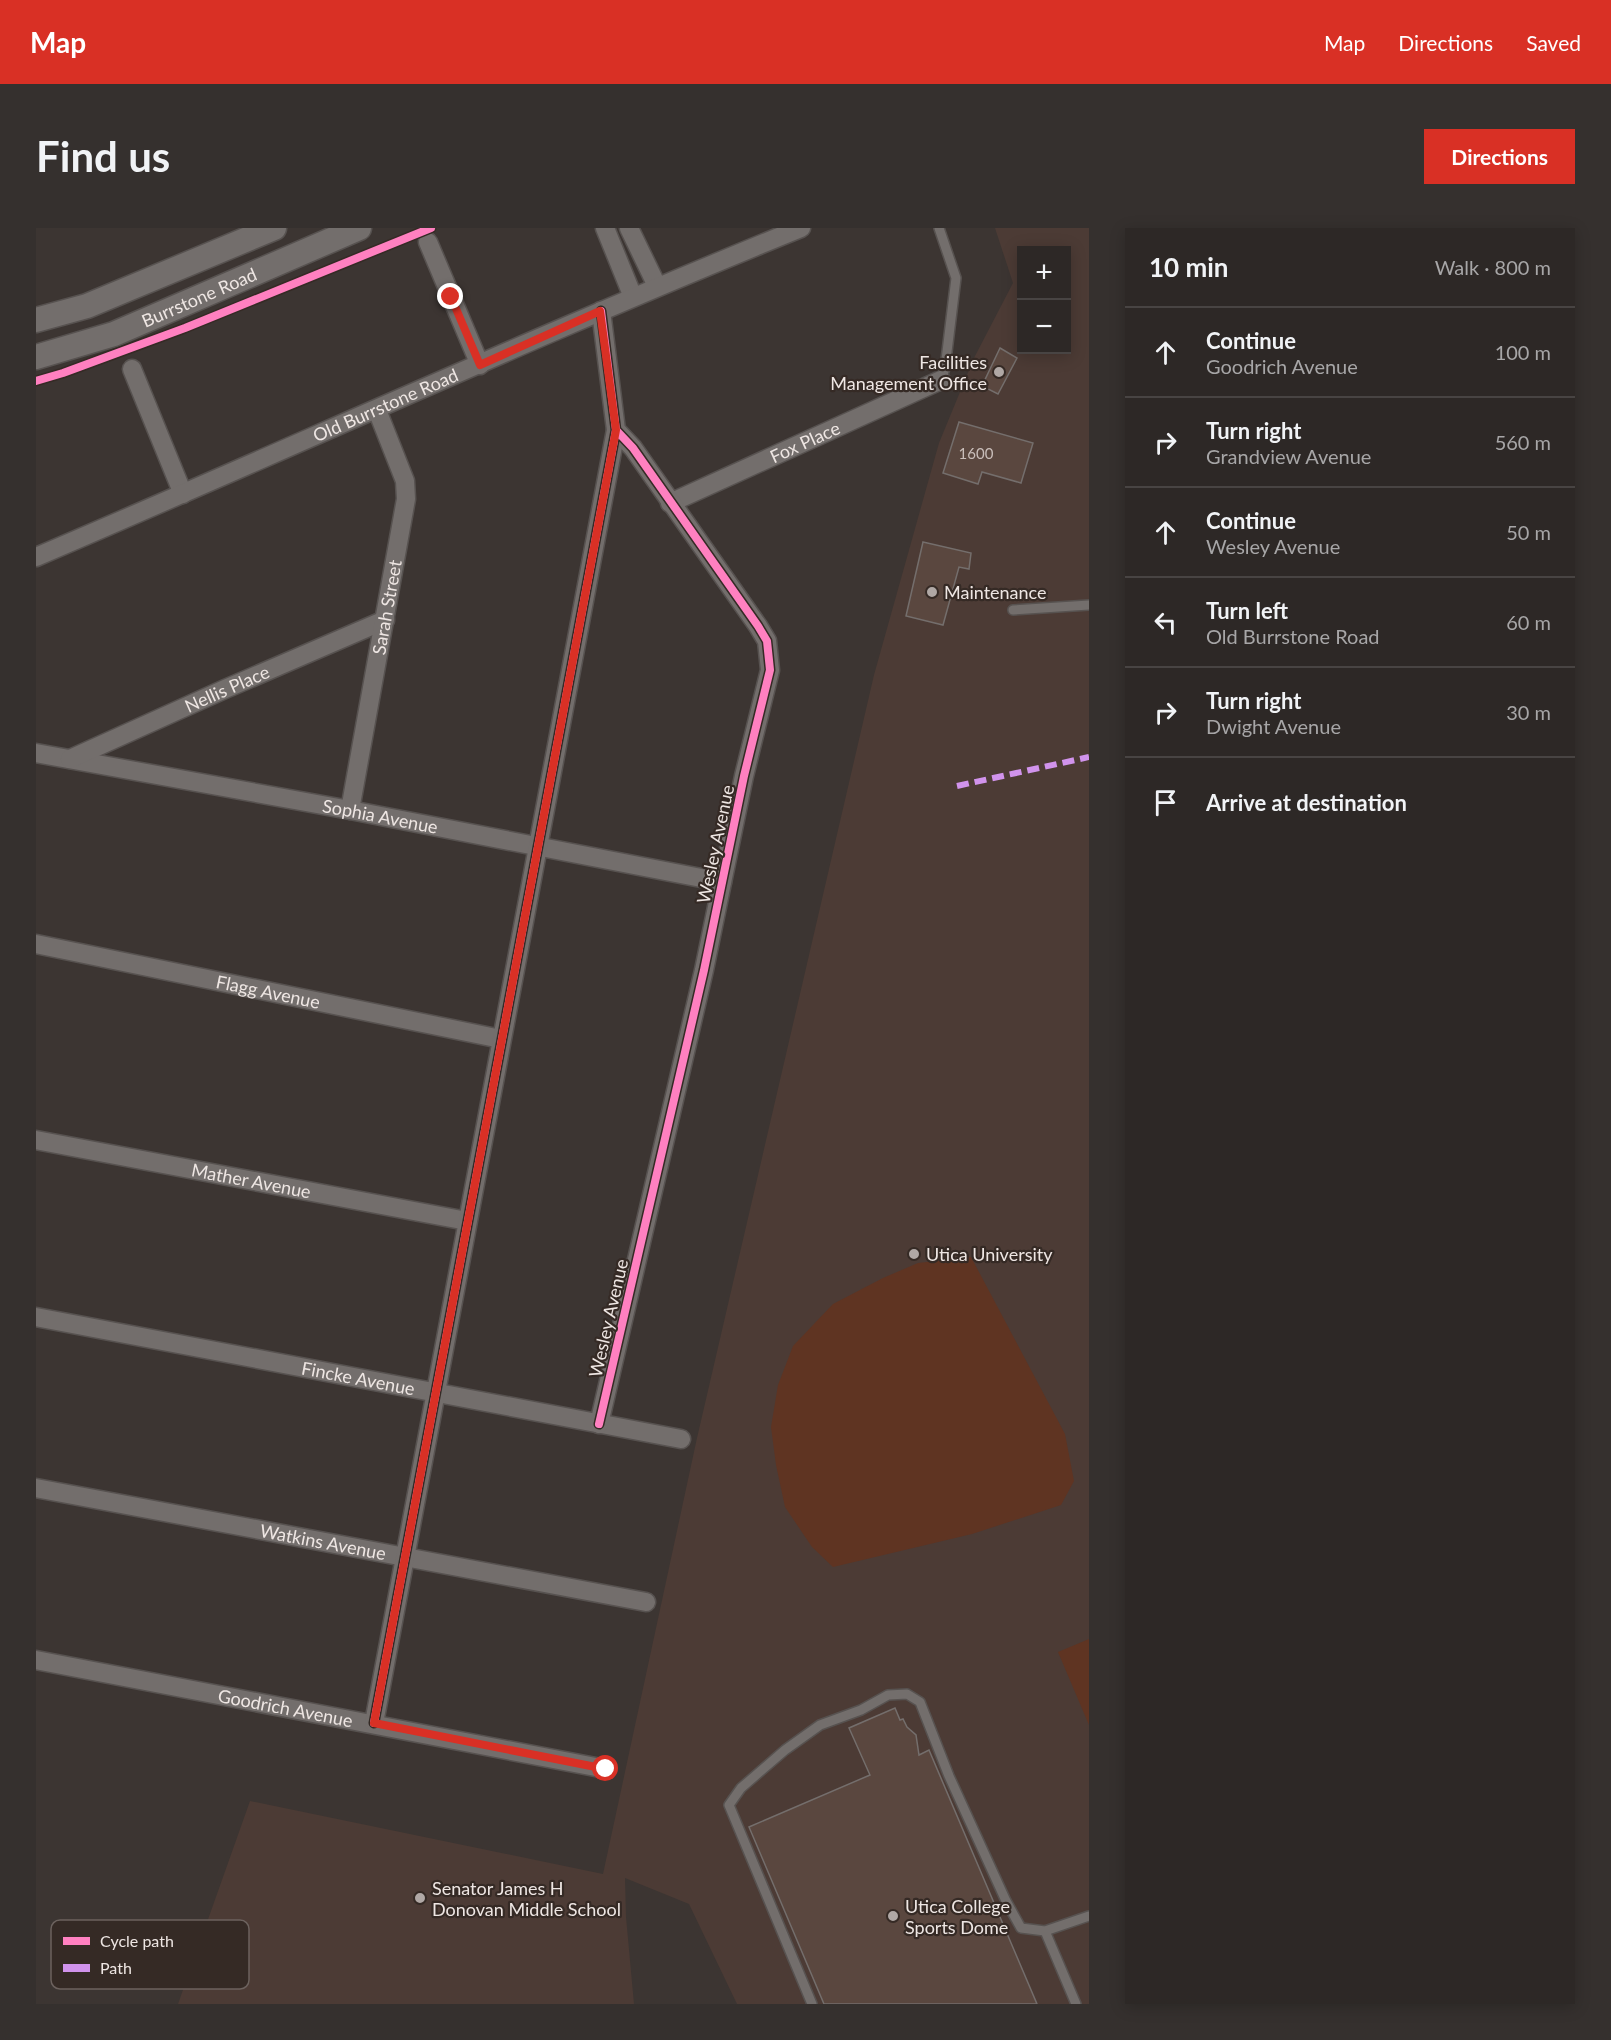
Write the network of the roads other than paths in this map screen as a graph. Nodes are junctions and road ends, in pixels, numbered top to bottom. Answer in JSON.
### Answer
{"nodes":[{"id":1,"x":274,"y":228,"type":"edge"},
{"id":2,"x":359,"y":228,"type":"edge"},
{"id":3,"x":605,"y":228,"type":"edge"},
{"id":4,"x":628,"y":228,"type":"edge"},
{"id":5,"x":801,"y":228,"type":"edge"},
{"id":6,"x":939,"y":228,"type":"edge"},
{"id":7,"x":428,"y":242,"type":"dead end"},
{"id":8,"x":657,"y":286,"type":"junction"},
{"id":9,"x":633,"y":297,"type":"junction"},
{"id":10,"x":600,"y":311,"type":"junction"},
{"id":11,"x":36,"y":320,"type":"edge"},
{"id":12,"x":36,"y":357,"type":"edge"},
{"id":13,"x":480,"y":365,"type":"junction"},
{"id":14,"x":132,"y":369,"type":"dead end"},
{"id":15,"x":941,"y":380,"type":"joint"},
{"id":16,"x":377,"y":410,"type":"junction"},
{"id":17,"x":616,"y":430,"type":"junction"},
{"id":18,"x":183,"y":494,"type":"junction"},
{"id":19,"x":670,"y":503,"type":"junction"},
{"id":20,"x":36,"y":557,"type":"edge"},
{"id":21,"x":1089,"y":604,"type":"edge"},
{"id":22,"x":1013,"y":610,"type":"dead end"},
{"id":23,"x":385,"y":620,"type":"junction"},
{"id":24,"x":36,"y":753,"type":"edge"},
{"id":25,"x":70,"y":759,"type":"junction"},
{"id":26,"x":350,"y":810,"type":"junction"},
{"id":27,"x":538,"y":846,"type":"junction"},
{"id":28,"x":722,"y":882,"type":"junction"},
{"id":29,"x":36,"y":944,"type":"edge"},
{"id":30,"x":501,"y":1039,"type":"junction"},
{"id":31,"x":36,"y":1140,"type":"edge"},
{"id":32,"x":468,"y":1221,"type":"junction"},
{"id":33,"x":36,"y":1317,"type":"edge"},
{"id":34,"x":437,"y":1394,"type":"junction"},
{"id":35,"x":599,"y":1424,"type":"junction"},
{"id":36,"x":681,"y":1439,"type":"dead end"},
{"id":37,"x":36,"y":1488,"type":"edge"},
{"id":38,"x":406,"y":1557,"type":"junction"},
{"id":39,"x":646,"y":1602,"type":"dead end"},
{"id":40,"x":36,"y":1660,"type":"edge"},
{"id":41,"x":374,"y":1723,"type":"junction"},
{"id":42,"x":606,"y":1769,"type":"dead end"},
{"id":43,"x":1089,"y":1916,"type":"edge"},
{"id":44,"x":1045,"y":1931,"type":"junction"},
{"id":45,"x":812,"y":2004,"type":"edge"},
{"id":46,"x":1076,"y":2004,"type":"edge"}],
"edges":[{"from":1,"to":11,"type":"street","name":"Burrstone Road"},
{"from":2,"to":12,"type":"street","name":"Burrstone Road"},
{"from":3,"to":9,"type":"street"},
{"from":4,"to":8,"type":"street"},
{"from":5,"to":8,"type":"street","name":"Old Burrstone Road"},
{"from":6,"to":15,"type":"lane"},
{"from":7,"to":13,"type":"street"},
{"from":8,"to":9,"type":"street","name":"Old Burrstone Road"},
{"from":9,"to":10,"type":"street","name":"Old Burrstone Road"},
{"from":10,"to":13,"type":"street","name":"Old Burrstone Road"},
{"from":10,"to":17,"type":"street"},
{"from":13,"to":16,"type":"street","name":"Old Burrstone Road"},
{"from":14,"to":18,"type":"street"},
{"from":15,"to":19,"type":"street","name":"Fox Place"},
{"from":16,"to":18,"type":"street","name":"Old Burrstone Road"},
{"from":16,"to":23,"type":"street","name":"Sarah Street"},
{"from":17,"to":19,"type":"street","name":"Wesley Avenue"},
{"from":17,"to":27,"type":"street"},
{"from":18,"to":20,"type":"street","name":"Old Burrstone Road"},
{"from":19,"to":28,"type":"street","name":"Wesley Avenue"},
{"from":21,"to":22,"type":"lane"},
{"from":23,"to":25,"type":"street","name":"Nellis Place"},
{"from":23,"to":26,"type":"street","name":"Sarah Street"},
{"from":24,"to":25,"type":"street","name":"Sophia Avenue"},
{"from":25,"to":26,"type":"street","name":"Sophia Avenue"},
{"from":26,"to":27,"type":"street","name":"Sophia Avenue"},
{"from":27,"to":28,"type":"street","name":"Sophia Avenue"},
{"from":27,"to":30,"type":"street"},
{"from":28,"to":35,"type":"street","name":"Wesley Avenue"},
{"from":29,"to":30,"type":"street","name":"Flagg Avenue"},
{"from":30,"to":32,"type":"street"},
{"from":31,"to":32,"type":"street","name":"Mather Avenue"},
{"from":32,"to":34,"type":"street"},
{"from":33,"to":34,"type":"street","name":"Fincke Avenue"},
{"from":34,"to":35,"type":"street","name":"Fincke Avenue"},
{"from":34,"to":38,"type":"street"},
{"from":35,"to":36,"type":"street","name":"Fincke Avenue"},
{"from":37,"to":38,"type":"street","name":"Watkins Avenue"},
{"from":38,"to":39,"type":"street","name":"Watkins Avenue"},
{"from":38,"to":41,"type":"street"},
{"from":40,"to":41,"type":"street","name":"Goodrich Avenue"},
{"from":41,"to":42,"type":"street","name":"Goodrich Avenue"},
{"from":43,"to":44,"type":"lane"},
{"from":44,"to":45,"type":"lane"},
{"from":44,"to":46,"type":"lane"}]}
